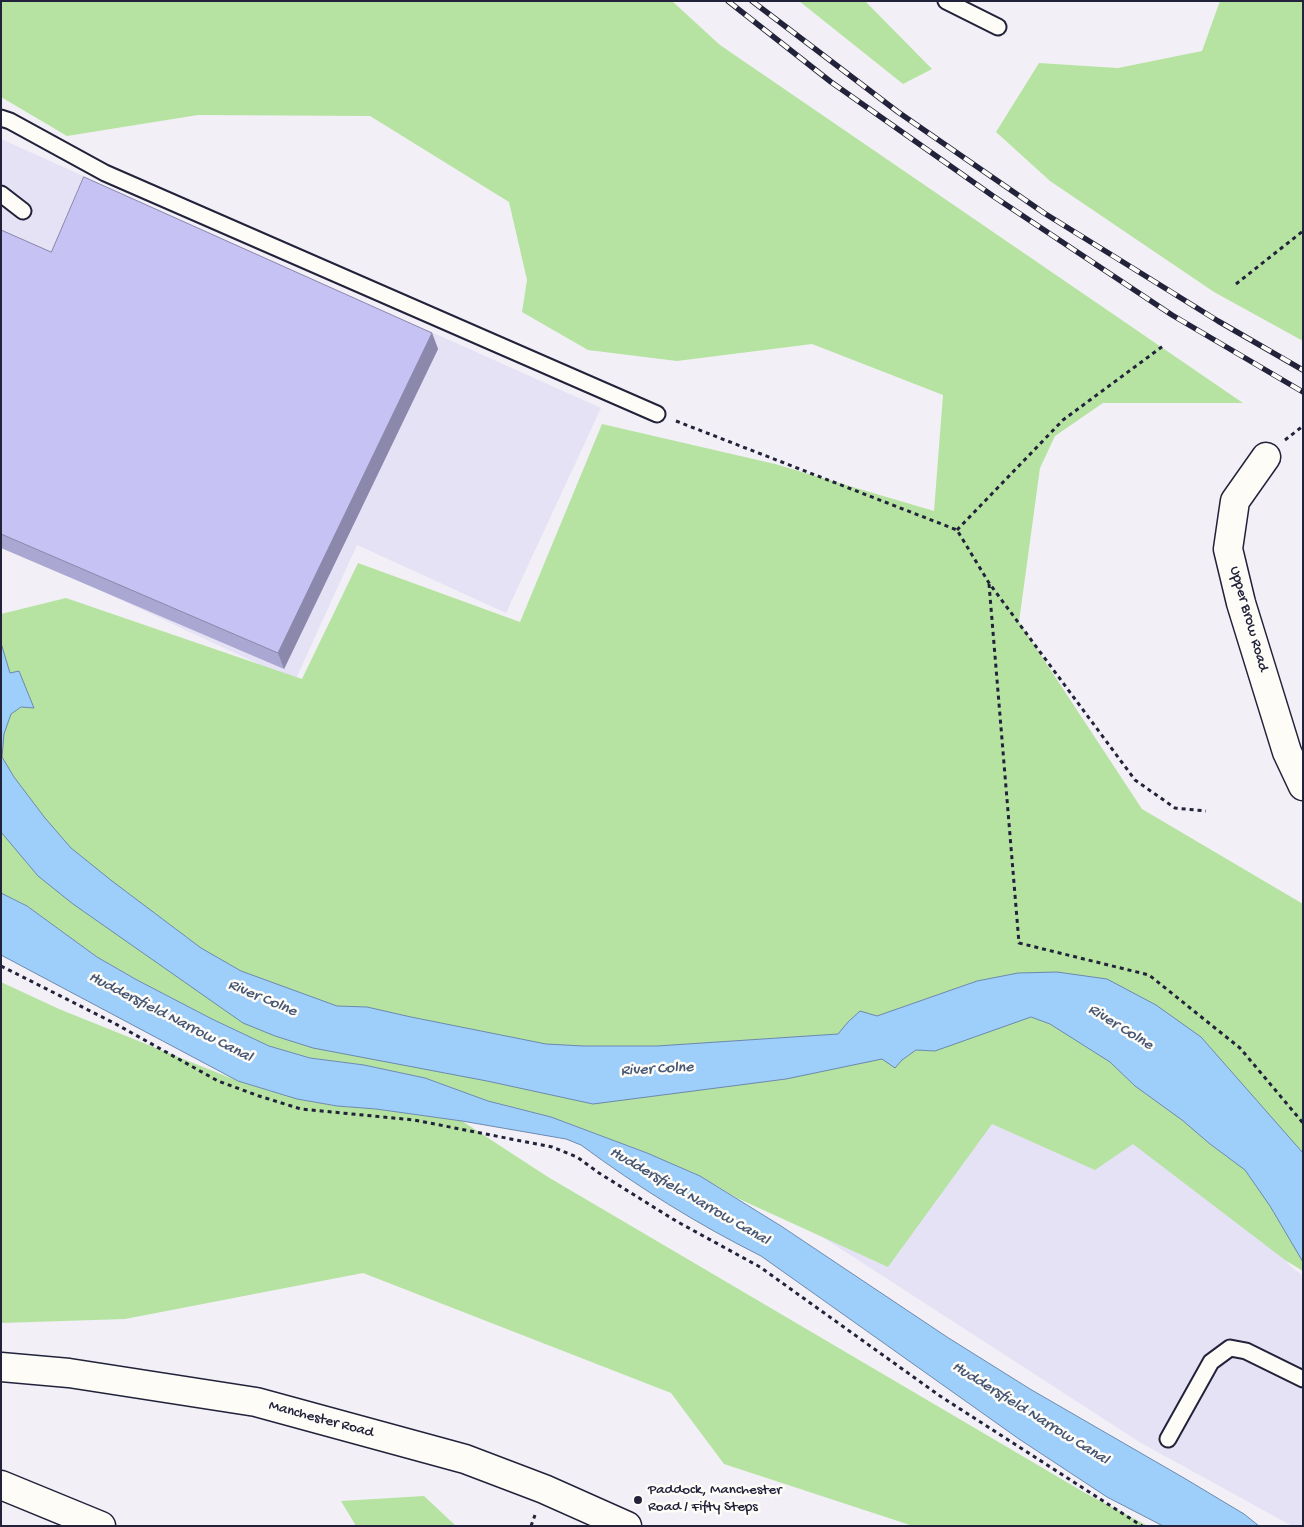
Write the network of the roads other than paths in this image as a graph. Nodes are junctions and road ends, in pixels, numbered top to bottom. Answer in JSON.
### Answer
{"nodes":[{"id":1,"x":946,"y":1,"type":"edge"},
{"id":2,"x":998,"y":27,"type":"dead end"},
{"id":3,"x":1,"y":118,"type":"edge"},
{"id":4,"x":1,"y":194,"type":"edge"},
{"id":5,"x":23,"y":211,"type":"dead end"},
{"id":6,"x":657,"y":414,"type":"road end"},
{"id":7,"x":1266,"y":457,"type":"dead end"},
{"id":8,"x":1303,"y":786,"type":"edge"},
{"id":9,"x":1,"y":1367,"type":"edge"},
{"id":10,"x":1303,"y":1379,"type":"edge"},
{"id":11,"x":1168,"y":1439,"type":"dead end"},
{"id":12,"x":1,"y":1485,"type":"edge"},
{"id":13,"x":101,"y":1526,"type":"edge"},
{"id":14,"x":627,"y":1526,"type":"edge"}],
"edges":[{"from":1,"to":2,"type":"lane"},
{"from":3,"to":6,"type":"lane"},
{"from":4,"to":5,"type":"lane"},
{"from":7,"to":8,"type":"main road","name":"Upper Brow Road"},
{"from":9,"to":14,"type":"main road","name":"Manchester Road"},
{"from":10,"to":11,"type":"lane"},
{"from":12,"to":13,"type":"main road"}]}
